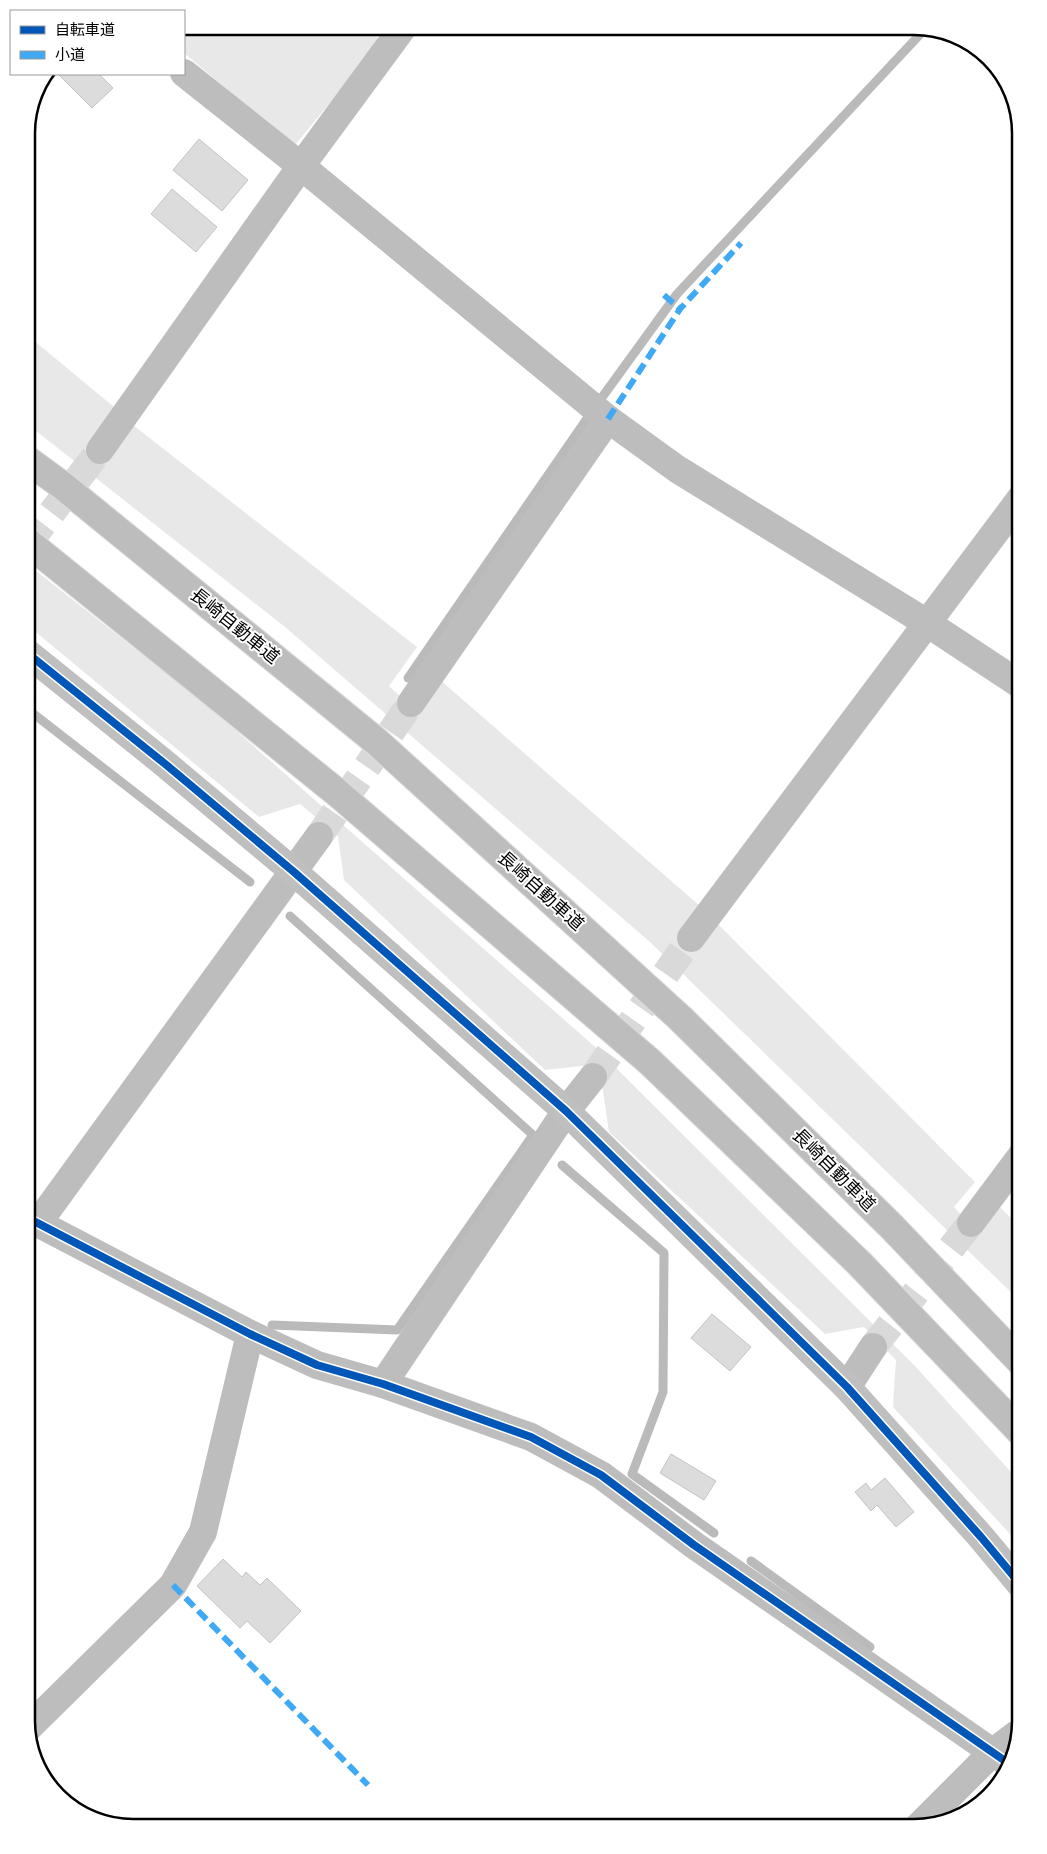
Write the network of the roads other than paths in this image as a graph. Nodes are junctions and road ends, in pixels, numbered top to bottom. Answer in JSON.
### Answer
{"nodes":[{"id":1,"x":397,"y":35,"type":"edge"},
{"id":2,"x":185,"y":75,"type":"edge"},
{"id":3,"x":301,"y":166,"type":"junction"},
{"id":4,"x":608,"y":419,"type":"junction"},
{"id":5,"x":100,"y":450,"type":"tunnel mouth"},
{"id":6,"x":35,"y":466,"type":"edge"},
{"id":7,"x":1012,"y":510,"type":"edge"},
{"id":8,"x":35,"y":548,"type":"edge"},
{"id":9,"x":927,"y":623,"type":"junction"},
{"id":10,"x":35,"y":659,"type":"edge"},
{"id":11,"x":1012,"y":678,"type":"edge"},
{"id":12,"x":411,"y":703,"type":"tunnel mouth"},
{"id":13,"x":319,"y":836,"type":"tunnel mouth"},
{"id":14,"x":294,"y":872,"type":"junction"},
{"id":15,"x":691,"y":938,"type":"tunnel mouth"},
{"id":16,"x":592,"y":1077,"type":"tunnel mouth"},
{"id":17,"x":566,"y":1111,"type":"junction"},
{"id":18,"x":1012,"y":1168,"type":"edge"},
{"id":19,"x":35,"y":1216,"type":"edge"},
{"id":20,"x":35,"y":1222,"type":"edge"},
{"id":21,"x":971,"y":1223,"type":"tunnel mouth"},
{"id":22,"x":250,"y":1334,"type":"junction"},
{"id":23,"x":873,"y":1348,"type":"tunnel mouth"},
{"id":24,"x":1012,"y":1353,"type":"edge"},
{"id":25,"x":383,"y":1384,"type":"junction"},
{"id":26,"x":847,"y":1387,"type":"junction"},
{"id":27,"x":1012,"y":1423,"type":"edge"},
{"id":28,"x":1012,"y":1573,"type":"edge"},
{"id":29,"x":35,"y":1721,"type":"edge"},
{"id":30,"x":1009,"y":1745,"type":"edge"},
{"id":31,"x":1000,"y":1758,"type":"edge"},
{"id":32,"x":929,"y":1818,"type":"edge"}],
"edges":[{"from":1,"to":3,"type":"main road"},
{"from":2,"to":3,"type":"main road"},
{"from":3,"to":4,"type":"main road"},
{"from":3,"to":5,"type":"main road"},
{"from":4,"to":9,"type":"main road"},
{"from":4,"to":12,"type":"main road"},
{"from":6,"to":24,"type":"main road","name":"長崎自動車道"},
{"from":7,"to":9,"type":"main road"},
{"from":8,"to":27,"type":"main road"},
{"from":9,"to":11,"type":"main road"},
{"from":9,"to":15,"type":"main road"},
{"from":10,"to":14,"type":"street"},
{"from":13,"to":14,"type":"main road"},
{"from":14,"to":17,"type":"street"},
{"from":14,"to":19,"type":"main road"},
{"from":16,"to":17,"type":"main road"},
{"from":17,"to":25,"type":"main road"},
{"from":17,"to":26,"type":"street"},
{"from":18,"to":21,"type":"main road"},
{"from":20,"to":22,"type":"main road"},
{"from":22,"to":25,"type":"main road"},
{"from":22,"to":29,"type":"main road"},
{"from":23,"to":26,"type":"main road"},
{"from":25,"to":31,"type":"main road"},
{"from":26,"to":28,"type":"street"},
{"from":30,"to":31,"type":"main road"},
{"from":31,"to":32,"type":"main road"}]}
